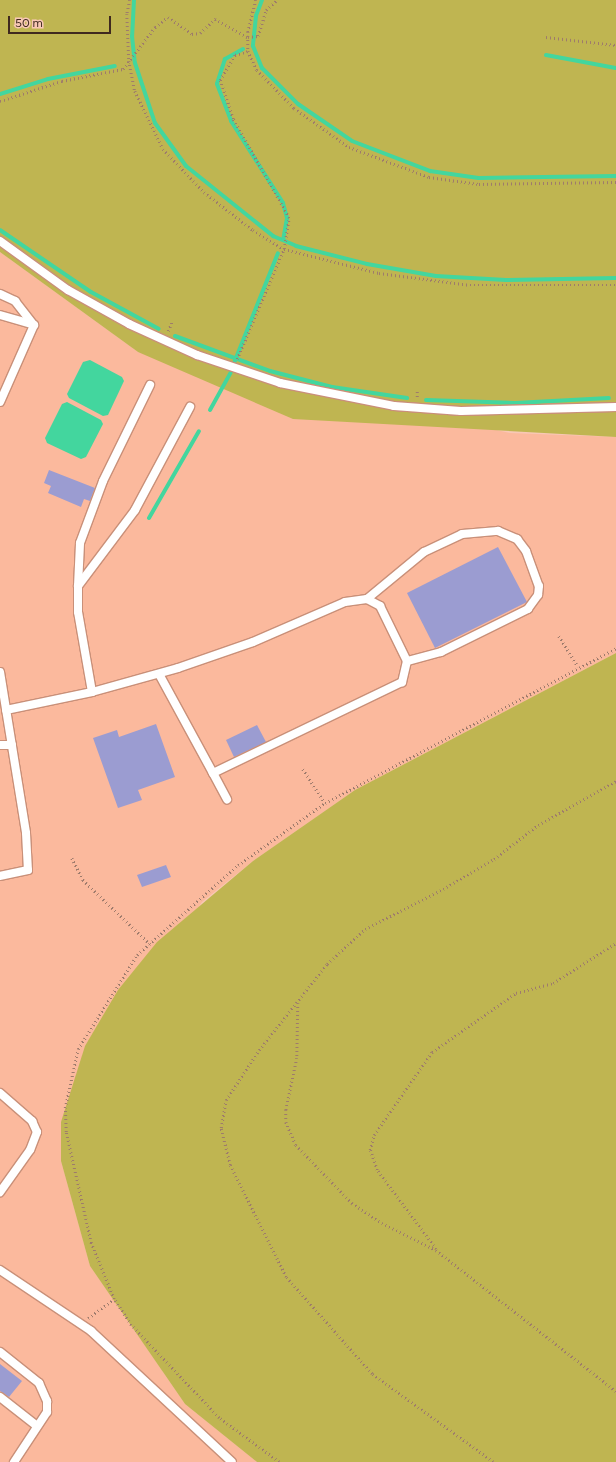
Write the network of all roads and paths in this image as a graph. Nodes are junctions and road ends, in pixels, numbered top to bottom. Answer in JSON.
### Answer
{"nodes":[{"id":1,"x":130,"y":0,"type":"edge"},
{"id":2,"x":256,"y":0,"type":"edge"},
{"id":3,"x":278,"y":0,"type":"edge"},
{"id":4,"x":248,"y":37,"type":"junction"},
{"id":5,"x":546,"y":37,"type":"dead end"},
{"id":6,"x":616,"y":45,"type":"edge"},
{"id":7,"x":248,"y":51,"type":"junction"},
{"id":8,"x":129,"y":61,"type":"junction"},
{"id":9,"x":0,"y":101,"type":"edge"},
{"id":10,"x":616,"y":182,"type":"edge"},
{"id":11,"x":0,"y":241,"type":"edge"},
{"id":12,"x":284,"y":249,"type":"junction"},
{"id":13,"x":616,"y":285,"type":"edge"},
{"id":14,"x":0,"y":294,"type":"edge"},
{"id":15,"x":0,"y":315,"type":"edge"},
{"id":16,"x":34,"y":325,"type":"junction"},
{"id":17,"x":234,"y":368,"type":"junction"},
{"id":18,"x":150,"y":385,"type":"dead end"},
{"id":19,"x":0,"y":402,"type":"edge"},
{"id":20,"x":190,"y":407,"type":"dead end"},
{"id":21,"x":616,"y":407,"type":"edge"},
{"id":22,"x":78,"y":586,"type":"junction"},
{"id":23,"x":367,"y":598,"type":"junction"},
{"id":24,"x":559,"y":636,"type":"dead end"},
{"id":25,"x":616,"y":648,"type":"edge"},
{"id":26,"x":407,"y":661,"type":"junction"},
{"id":27,"x":578,"y":666,"type":"junction"},
{"id":28,"x":0,"y":672,"type":"edge"},
{"id":29,"x":159,"y":674,"type":"junction"},
{"id":30,"x":92,"y":692,"type":"junction"},
{"id":31,"x":6,"y":710,"type":"junction"},
{"id":32,"x":0,"y":745,"type":"edge"},
{"id":33,"x":12,"y":745,"type":"junction"},
{"id":34,"x":303,"y":769,"type":"dead end"},
{"id":35,"x":214,"y":773,"type":"junction"},
{"id":36,"x":616,"y":781,"type":"edge"},
{"id":37,"x":227,"y":799,"type":"dead end"},
{"id":38,"x":325,"y":803,"type":"junction"},
{"id":39,"x":72,"y":858,"type":"dead end"},
{"id":40,"x":0,"y":876,"type":"edge"},
{"id":41,"x":616,"y":943,"type":"edge"},
{"id":42,"x":150,"y":944,"type":"junction"},
{"id":43,"x":298,"y":1002,"type":"junction"},
{"id":44,"x":0,"y":1093,"type":"edge"},
{"id":45,"x":0,"y":1192,"type":"edge"},
{"id":46,"x":436,"y":1250,"type":"junction"},
{"id":47,"x":0,"y":1270,"type":"edge"},
{"id":48,"x":114,"y":1299,"type":"junction"},
{"id":49,"x":79,"y":1323,"type":"junction"},
{"id":50,"x":0,"y":1352,"type":"edge"},
{"id":51,"x":616,"y":1392,"type":"edge"},
{"id":52,"x":0,"y":1397,"type":"edge"},
{"id":53,"x":37,"y":1426,"type":"junction"},
{"id":54,"x":14,"y":1462,"type":"edge"},
{"id":55,"x":232,"y":1462,"type":"edge"},
{"id":56,"x":279,"y":1462,"type":"edge"},
{"id":57,"x":493,"y":1462,"type":"edge"}],
"edges":[{"from":1,"to":8,"type":"path"},
{"from":2,"to":4,"type":"path"},
{"from":3,"to":4,"type":"path"},
{"from":4,"to":7,"type":"path"},
{"from":4,"to":8,"type":"path"},
{"from":5,"to":6,"type":"path"},
{"from":7,"to":10,"type":"path"},
{"from":7,"to":12,"type":"path"},
{"from":8,"to":9,"type":"path"},
{"from":8,"to":12,"type":"path"},
{"from":11,"to":17,"type":"lane"},
{"from":12,"to":13,"type":"path"},
{"from":12,"to":17,"type":"path"},
{"from":14,"to":16,"type":"lane"},
{"from":15,"to":16,"type":"lane"},
{"from":16,"to":19,"type":"lane"},
{"from":17,"to":21,"type":"lane"},
{"from":18,"to":22,"type":"lane"},
{"from":20,"to":22,"type":"lane"},
{"from":22,"to":30,"type":"lane"},
{"from":23,"to":26,"type":"lane"},
{"from":23,"to":26,"type":"lane"},
{"from":23,"to":29,"type":"lane"},
{"from":24,"to":27,"type":"path"},
{"from":25,"to":27,"type":"path"},
{"from":26,"to":35,"type":"lane"},
{"from":27,"to":38,"type":"path"},
{"from":28,"to":31,"type":"lane"},
{"from":29,"to":30,"type":"lane"},
{"from":29,"to":35,"type":"lane"},
{"from":30,"to":31,"type":"lane"},
{"from":31,"to":33,"type":"lane"},
{"from":32,"to":33,"type":"lane"},
{"from":33,"to":40,"type":"lane"},
{"from":34,"to":38,"type":"path"},
{"from":35,"to":37,"type":"lane"},
{"from":36,"to":43,"type":"path"},
{"from":38,"to":42,"type":"path"},
{"from":39,"to":42,"type":"path"},
{"from":41,"to":46,"type":"path"},
{"from":42,"to":48,"type":"path"},
{"from":43,"to":46,"type":"path"},
{"from":43,"to":57,"type":"path"},
{"from":44,"to":45,"type":"lane"},
{"from":46,"to":51,"type":"path"},
{"from":47,"to":49,"type":"lane"},
{"from":48,"to":49,"type":"path"},
{"from":48,"to":56,"type":"path"},
{"from":49,"to":55,"type":"lane"},
{"from":50,"to":53,"type":"lane"},
{"from":52,"to":53,"type":"lane"},
{"from":53,"to":54,"type":"lane"}]}
